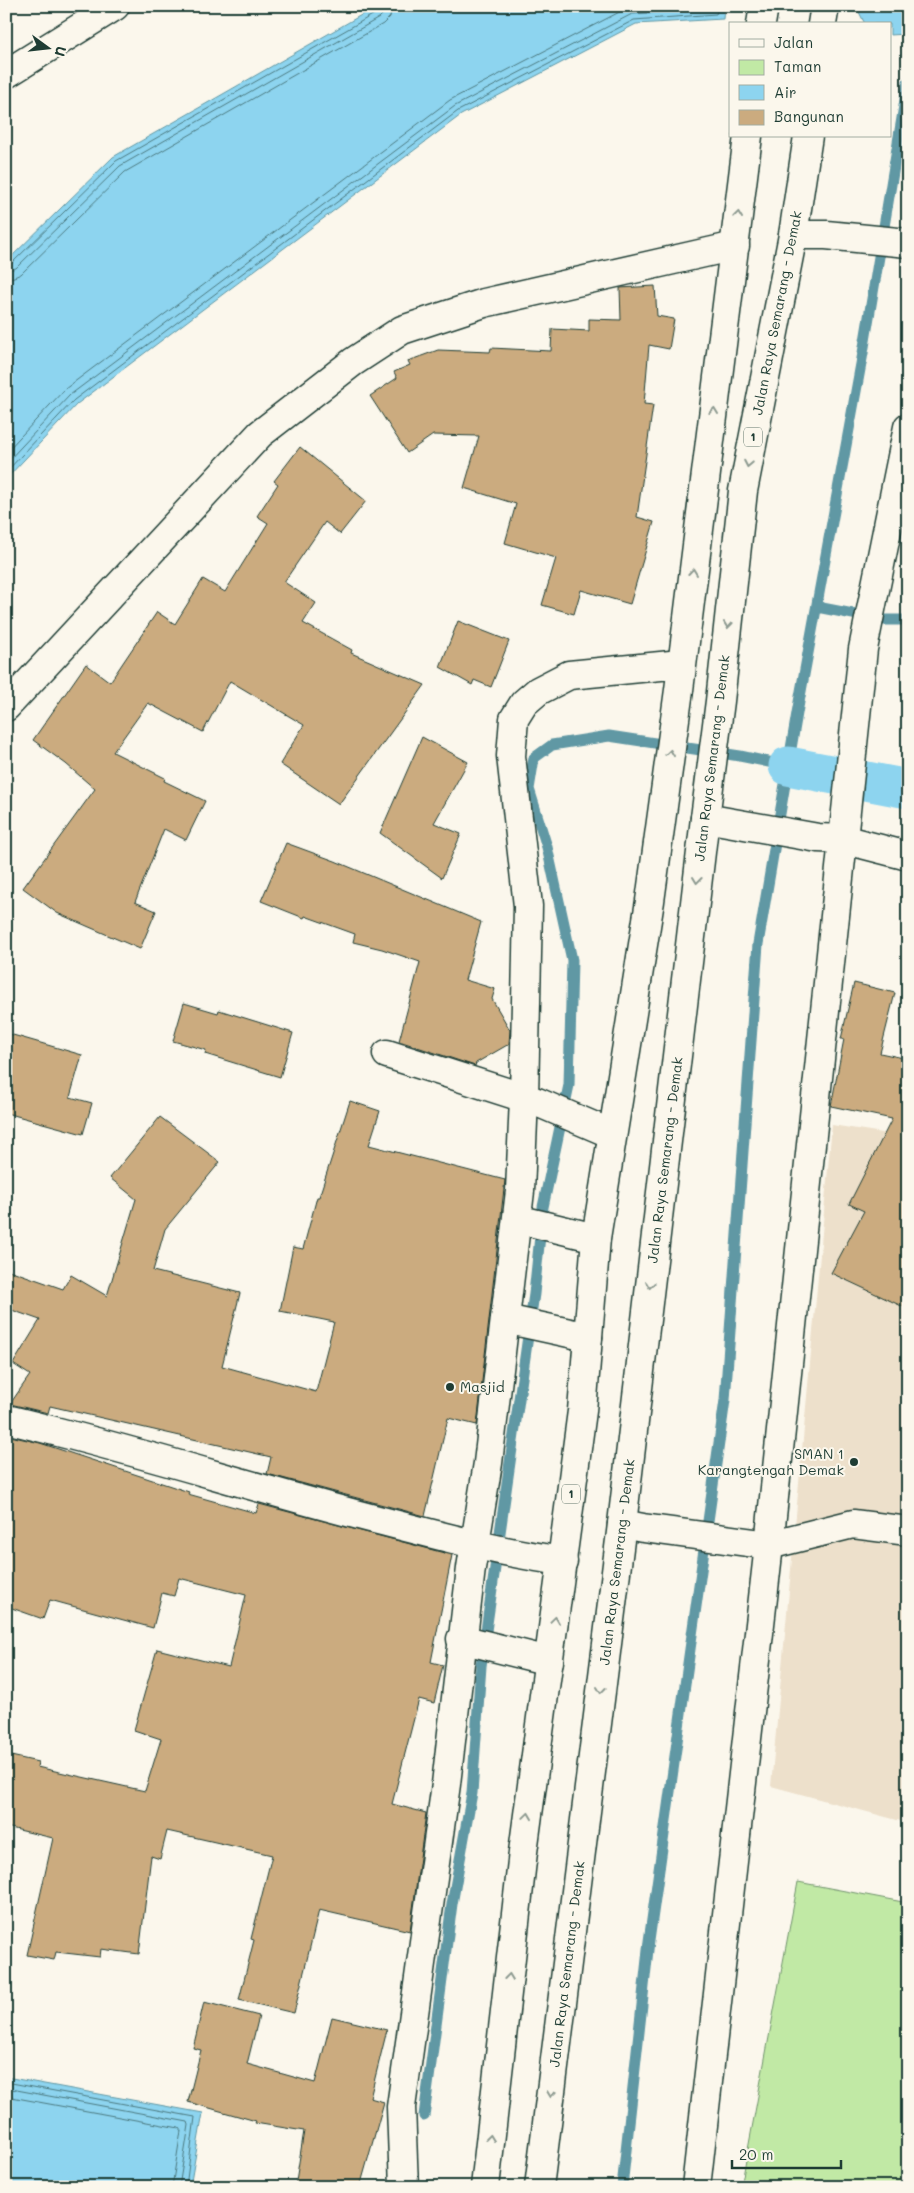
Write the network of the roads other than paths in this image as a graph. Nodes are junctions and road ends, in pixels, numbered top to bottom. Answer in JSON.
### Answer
{"nodes":[{"id":1,"x":114,"y":6,"type":"edge"},
{"id":2,"x":764,"y":6,"type":"edge"},
{"id":3,"x":825,"y":6,"type":"edge"},
{"id":4,"x":762,"y":22,"type":"edge"},
{"id":5,"x":822,"y":22,"type":"edge"},
{"id":6,"x":6,"y":74,"type":"edge"},
{"id":7,"x":748,"y":138,"type":"edge"},
{"id":8,"x":808,"y":138,"type":"edge"},
{"id":9,"x":793,"y":235,"type":"junction"},
{"id":10,"x":904,"y":243,"type":"edge"},
{"id":11,"x":735,"y":246,"type":"junction"},
{"id":12,"x":908,"y":428,"type":"edge"},
{"id":13,"x":680,"y":677,"type":"junction"},
{"id":14,"x":6,"y":707,"type":"edge"},
{"id":15,"x":705,"y":816,"type":"junction"},
{"id":16,"x":830,"y":838,"type":"junction"},
{"id":17,"x":908,"y":856,"type":"edge"},
{"id":18,"x":387,"y":1054,"type":"dead end"},
{"id":19,"x":531,"y":1100,"type":"junction"},
{"id":20,"x":612,"y":1134,"type":"junction"},
{"id":21,"x":523,"y":1220,"type":"junction"},
{"id":22,"x":596,"y":1238,"type":"junction"},
{"id":23,"x":512,"y":1321,"type":"junction"},
{"id":24,"x":588,"y":1337,"type":"junction"},
{"id":25,"x":6,"y":1419,"type":"edge"},
{"id":26,"x":632,"y":1526,"type":"junction"},
{"id":27,"x":908,"y":1531,"type":"edge"},
{"id":28,"x":760,"y":1544,"type":"junction"},
{"id":29,"x":478,"y":1546,"type":"junction"},
{"id":30,"x":563,"y":1561,"type":"junction"},
{"id":31,"x":468,"y":1641,"type":"junction"},
{"id":32,"x":549,"y":1660,"type":"junction"},
{"id":33,"x":404,"y":2187,"type":"edge"},
{"id":34,"x":485,"y":2187,"type":"edge"},
{"id":35,"x":539,"y":2187,"type":"edge"},
{"id":36,"x":696,"y":2187,"type":"edge"}],
"edges":[{"from":1,"to":6,"type":"main road"},
{"from":2,"to":4,"type":"main road"},
{"from":3,"to":5,"type":"main road"},
{"from":11,"to":7,"type":"main road","number":"1","one_way":true},
{"from":8,"to":9,"type":"main road","name":"Jalan Raya Semarang - Demak","number":"1"},
{"from":9,"to":10,"type":"main road"},
{"from":9,"to":15,"type":"main road","name":"Jalan Raya Semarang - Demak","number":"1","one_way":true},
{"from":13,"to":11,"type":"main road","number":"1","one_way":true},
{"from":11,"to":14,"type":"main road"},
{"from":12,"to":16,"type":"main road"},
{"from":13,"to":19,"type":"main road"},
{"from":20,"to":13,"type":"main road","number":"1","one_way":true},
{"from":15,"to":16,"type":"main road"},
{"from":15,"to":26,"type":"main road","name":"Jalan Raya Semarang - Demak","number":"1","one_way":true},
{"from":16,"to":17,"type":"main road"},
{"from":16,"to":28,"type":"main road"},
{"from":18,"to":19,"type":"main road"},
{"from":19,"to":20,"type":"main road"},
{"from":19,"to":21,"type":"main road"},
{"from":20,"to":22,"type":"main road","number":"1"},
{"from":21,"to":22,"type":"main road"},
{"from":21,"to":23,"type":"main road"},
{"from":22,"to":24,"type":"main road","number":"1"},
{"from":23,"to":24,"type":"main road"},
{"from":23,"to":29,"type":"main road"},
{"from":24,"to":30,"type":"main road","number":"1"},
{"from":25,"to":29,"type":"main road"},
{"from":26,"to":28,"type":"main road"},
{"from":26,"to":35,"type":"main road","name":"Jalan Raya Semarang - Demak","number":"1","one_way":true},
{"from":27,"to":28,"type":"main road"},
{"from":28,"to":36,"type":"main road"},
{"from":29,"to":30,"type":"main road"},
{"from":29,"to":31,"type":"main road"},
{"from":32,"to":30,"type":"main road","number":"1","one_way":true},
{"from":31,"to":32,"type":"main road"},
{"from":31,"to":33,"type":"main road"},
{"from":34,"to":32,"type":"main road","number":"1","one_way":true}]}
